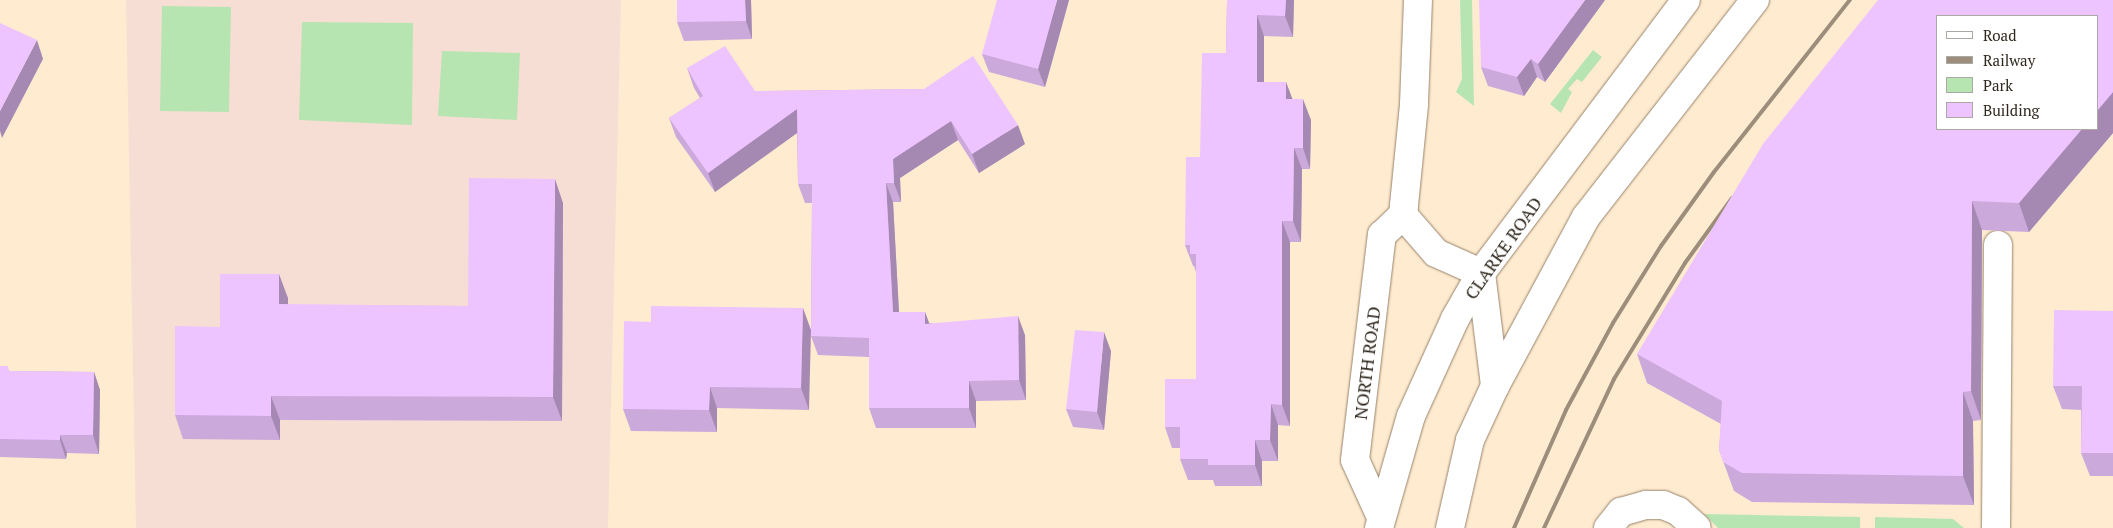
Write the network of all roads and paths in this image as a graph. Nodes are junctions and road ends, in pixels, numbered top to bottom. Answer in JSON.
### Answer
{"nodes":[{"id":1,"x":1418,"y":0,"type":"edge"},
{"id":2,"x":1686,"y":0,"type":"edge"},
{"id":3,"x":1755,"y":0,"type":"edge"},
{"id":4,"x":1402,"y":215,"type":"junction"},
{"id":5,"x":1998,"y":245,"type":"dead end"},
{"id":6,"x":1481,"y":273,"type":"junction"},
{"id":7,"x":1495,"y":386,"type":"junction"},
{"id":8,"x":1380,"y":522,"type":"edge"},
{"id":9,"x":1450,"y":528,"type":"edge"},
{"id":10,"x":1608,"y":528,"type":"edge"},
{"id":11,"x":1697,"y":528,"type":"edge"},
{"id":12,"x":1996,"y":528,"type":"edge"}],
"edges":[{"from":1,"to":4,"type":"main road"},
{"from":2,"to":6,"type":"main road","name":"CLARKE ROAD"},
{"from":3,"to":7,"type":"main road"},
{"from":4,"to":6,"type":"main road"},
{"from":4,"to":8,"type":"main road","name":"NORTH ROAD"},
{"from":5,"to":12,"type":"main road"},
{"from":6,"to":7,"type":"main road"},
{"from":6,"to":8,"type":"main road","name":"CLARKE ROAD"},
{"from":7,"to":9,"type":"main road"},
{"from":10,"to":11,"type":"main road"}]}
